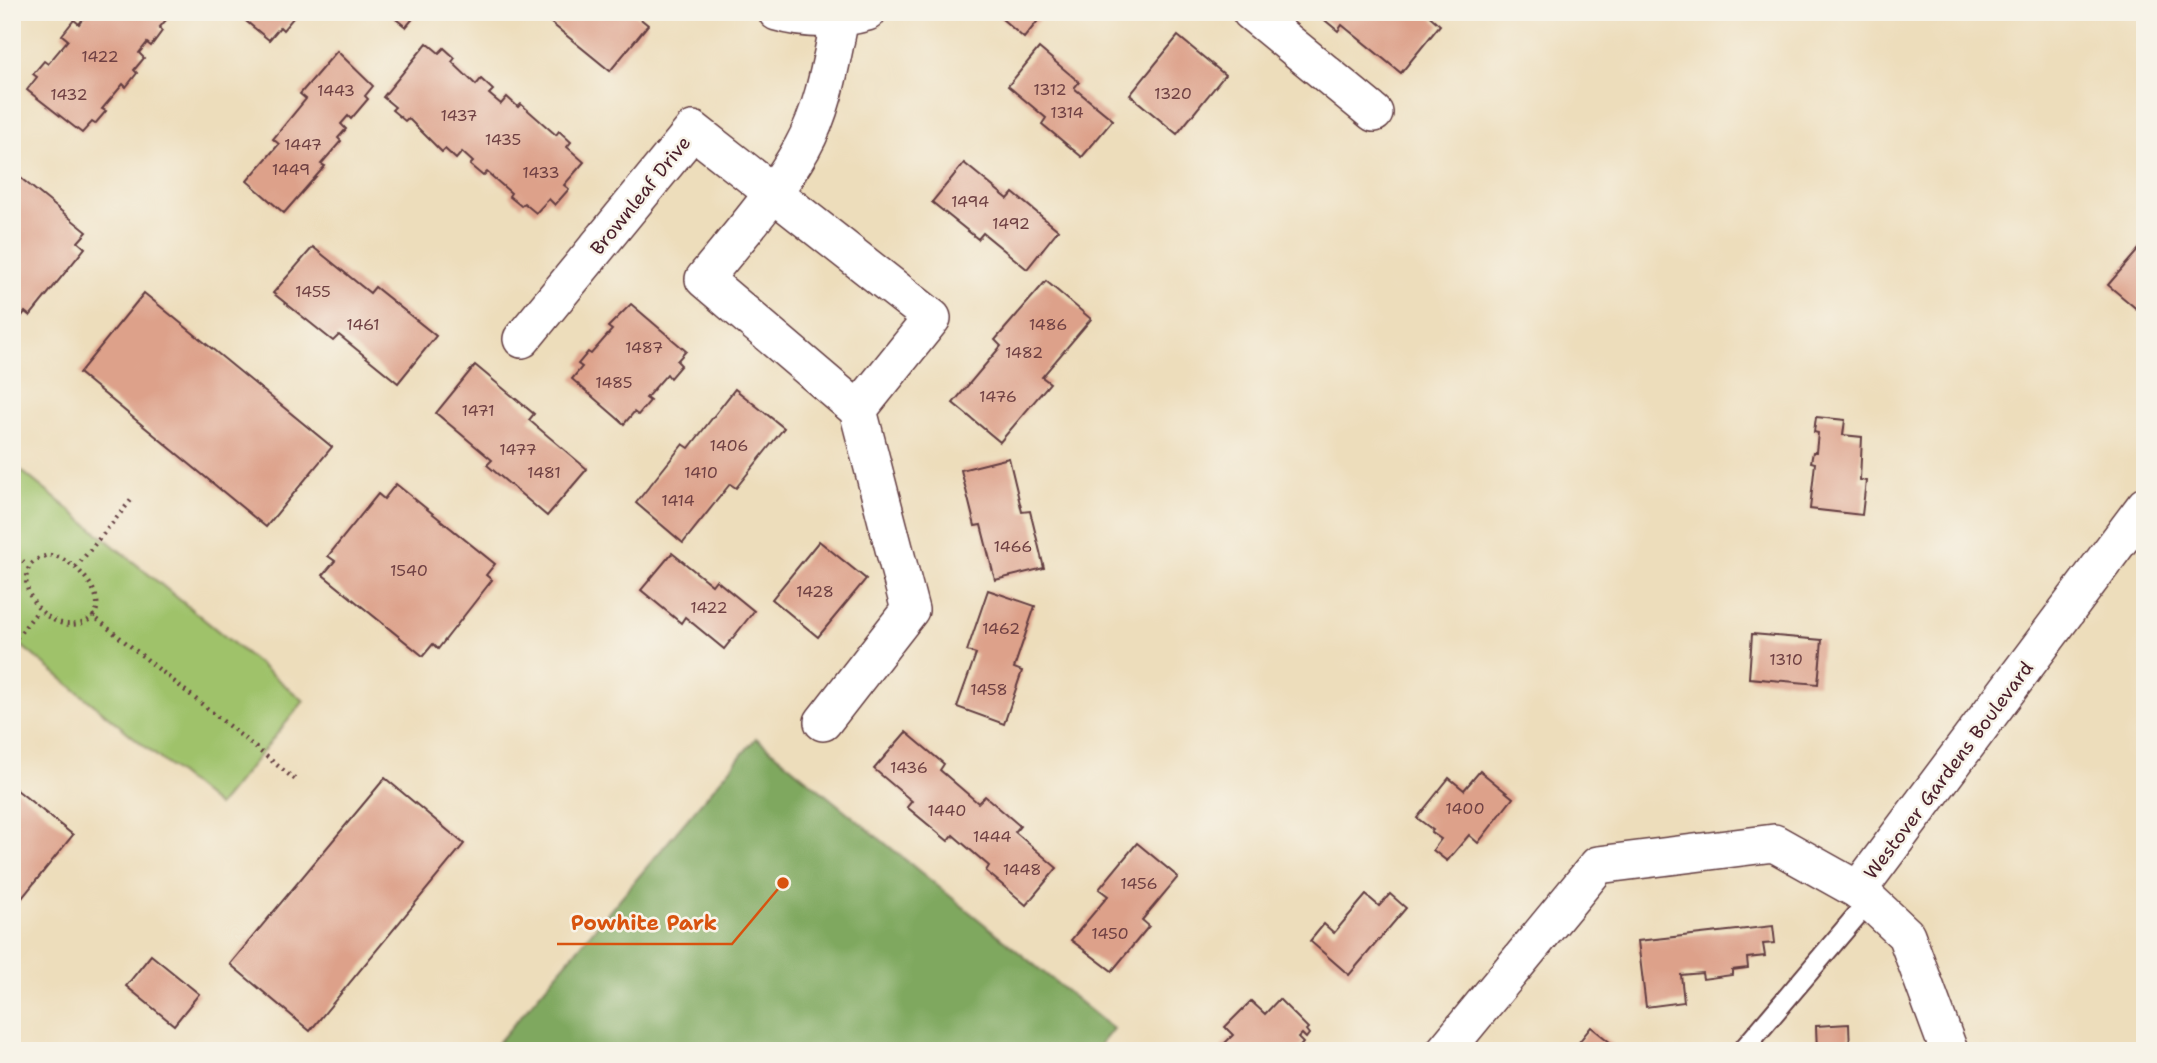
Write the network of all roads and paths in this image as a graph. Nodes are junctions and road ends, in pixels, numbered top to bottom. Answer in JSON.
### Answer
{"nodes":[{"id":1,"x":777,"y":12,"type":"edge"},
{"id":2,"x":1251,"y":12,"type":"edge"},
{"id":3,"x":854,"y":15,"type":"edge"},
{"id":4,"x":1374,"y":113,"type":"dead end"},
{"id":5,"x":774,"y":192,"type":"junction"},
{"id":6,"x":522,"y":339,"type":"dead end"},
{"id":7,"x":858,"y":410,"type":"junction"},
{"id":8,"x":132,"y":499,"type":"dead end"},
{"id":9,"x":2145,"y":506,"type":"edge"},
{"id":10,"x":12,"y":552,"type":"edge"},
{"id":11,"x":24,"y":562,"type":"junction"},
{"id":12,"x":76,"y":566,"type":"junction"},
{"id":13,"x":18,"y":571,"type":"dead end"},
{"id":14,"x":23,"y":597,"type":"dead end"},
{"id":15,"x":37,"y":611,"type":"junction"},
{"id":16,"x":92,"y":615,"type":"junction"},
{"id":17,"x":12,"y":643,"type":"edge"},
{"id":18,"x":823,"y":722,"type":"dead end"},
{"id":19,"x":298,"y":782,"type":"dead end"},
{"id":20,"x":1864,"y":895,"type":"junction"},
{"id":21,"x":1445,"y":1051,"type":"edge"},
{"id":22,"x":1741,"y":1051,"type":"edge"},
{"id":23,"x":1950,"y":1051,"type":"edge"}],
"edges":[{"from":1,"to":3,"type":"street"},
{"from":2,"to":4,"type":"street"},
{"from":3,"to":5,"type":"street"},
{"from":5,"to":6,"type":"street","name":"Brownleaf Drive"},
{"from":5,"to":7,"type":"street"},
{"from":5,"to":7,"type":"street","name":"Brownleaf Drive"},
{"from":7,"to":18,"type":"street"},
{"from":8,"to":12,"type":"path"},
{"from":9,"to":20,"type":"street","name":"Westover Gardens Boulevard"},
{"from":10,"to":11,"type":"path"},
{"from":11,"to":12,"type":"path"},
{"from":11,"to":13,"type":"path"},
{"from":12,"to":16,"type":"path"},
{"from":14,"to":15,"type":"path"},
{"from":15,"to":16,"type":"path"},
{"from":15,"to":17,"type":"path"},
{"from":16,"to":19,"type":"path"},
{"from":20,"to":21,"type":"street","name":"Westover Gardens Boulevard"},
{"from":20,"to":22,"type":"lane"},
{"from":20,"to":23,"type":"street"}]}
